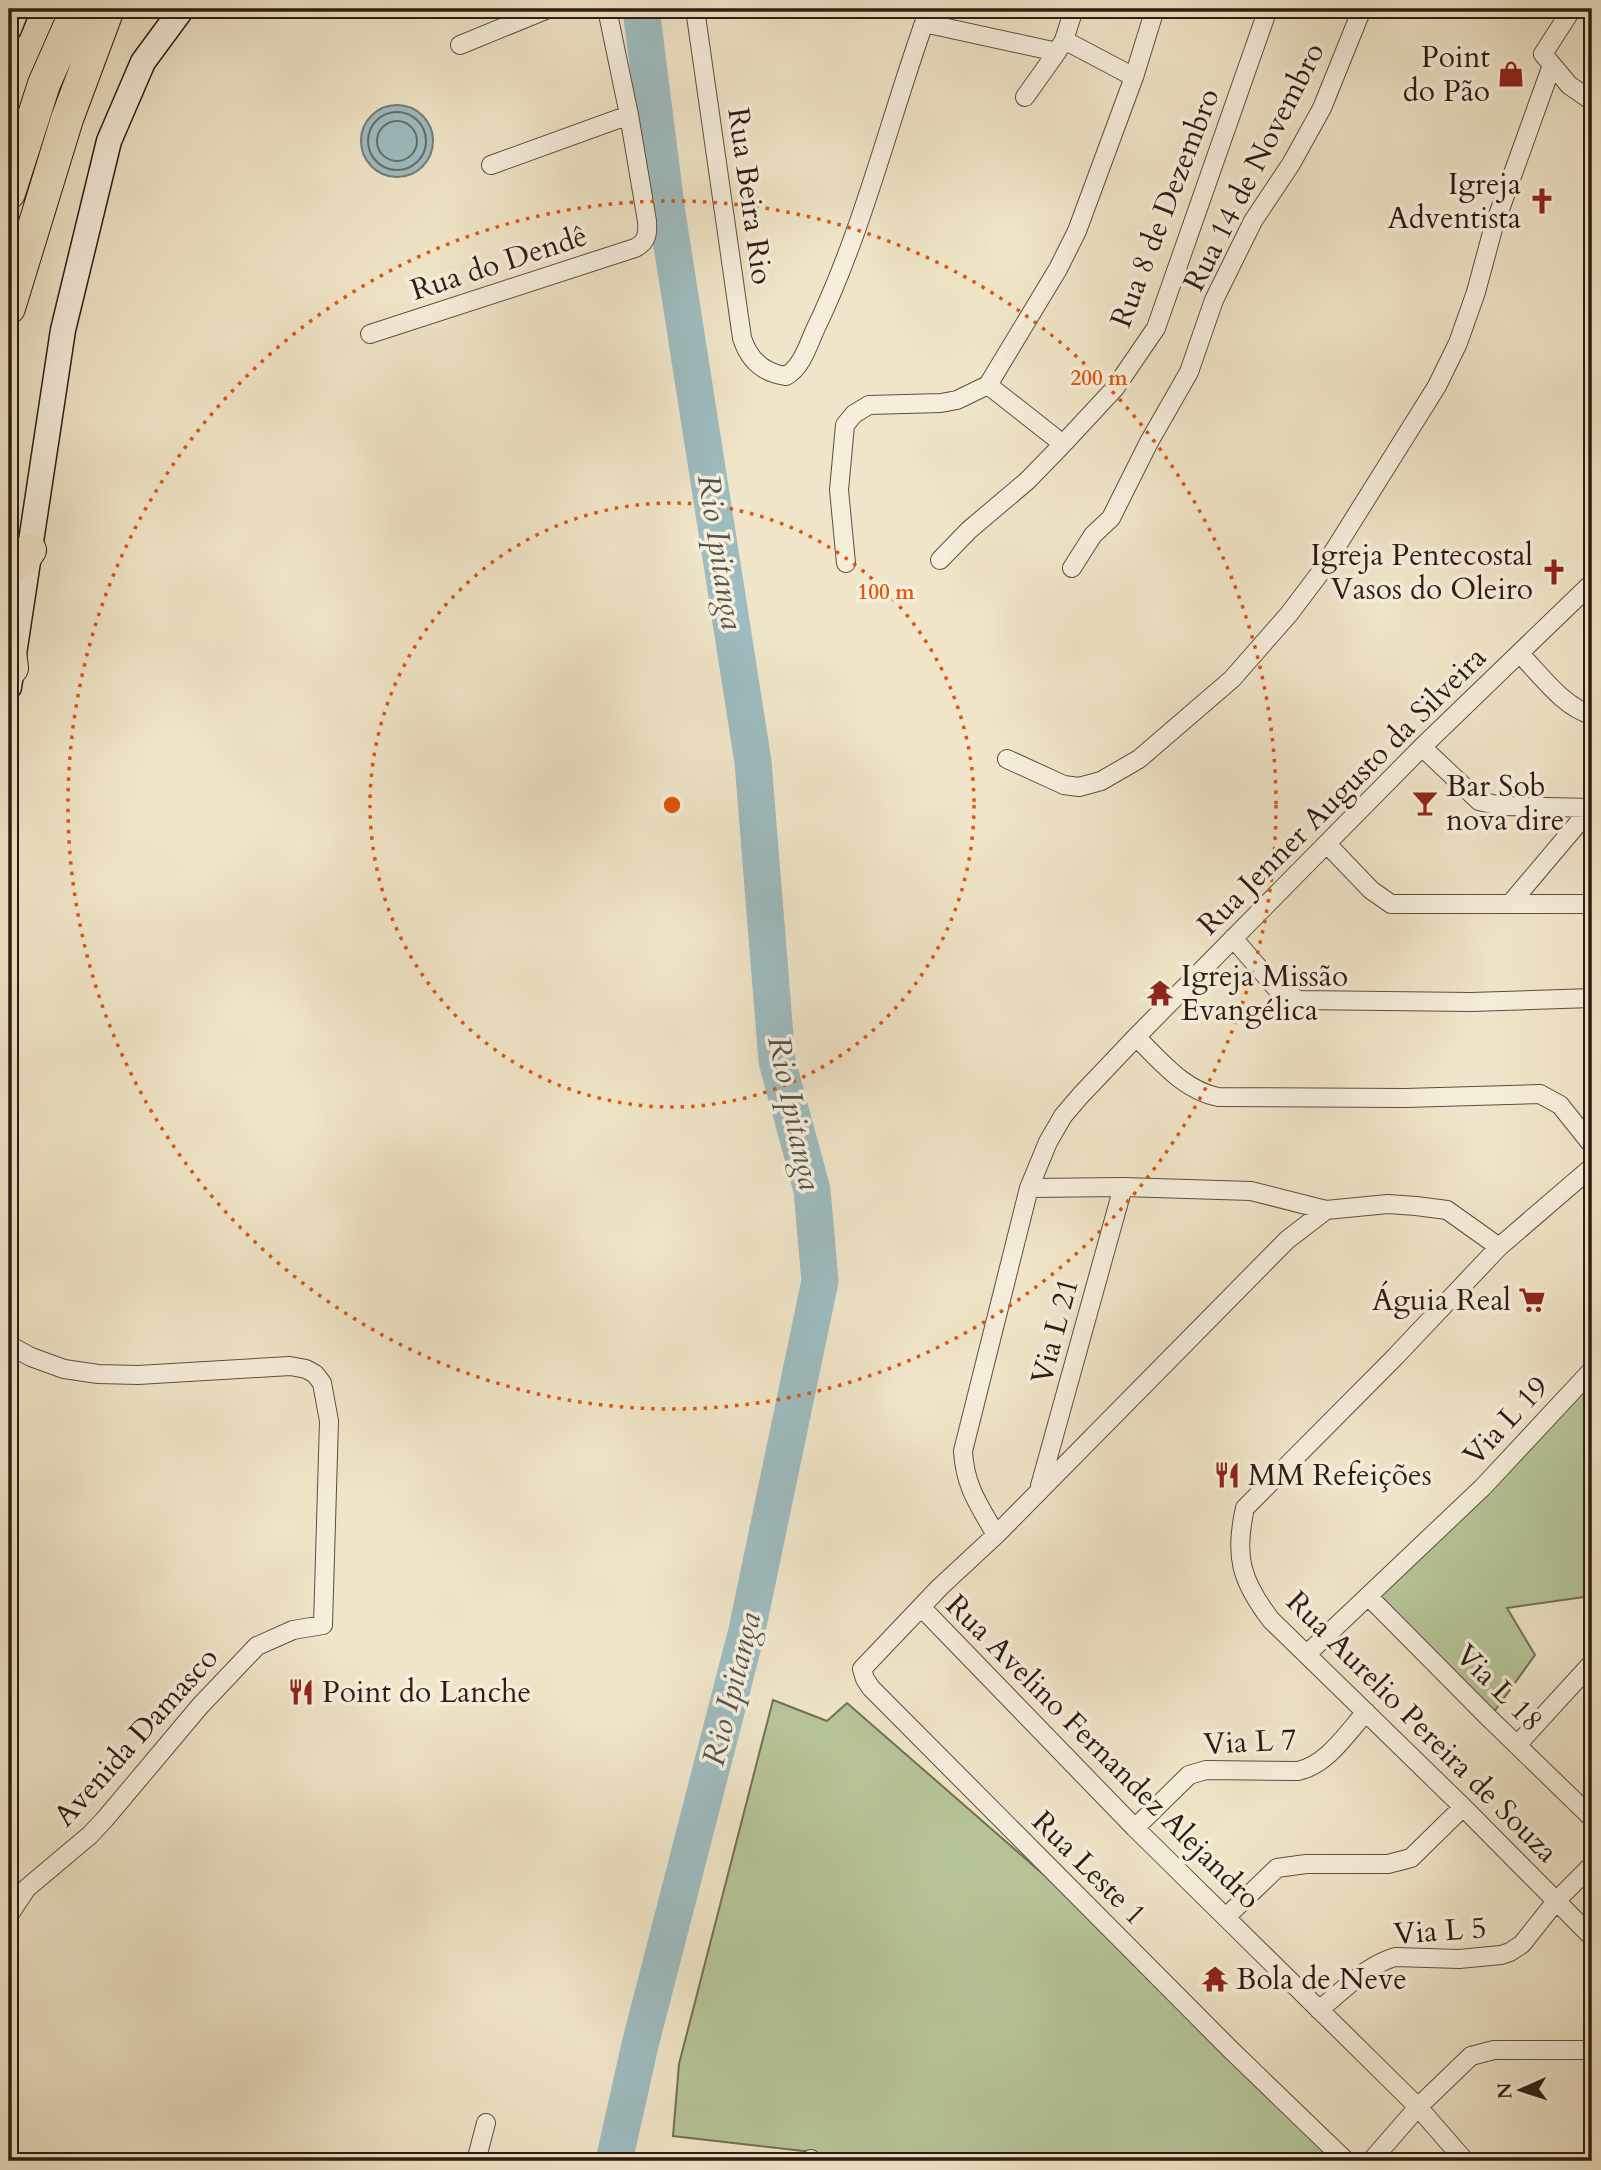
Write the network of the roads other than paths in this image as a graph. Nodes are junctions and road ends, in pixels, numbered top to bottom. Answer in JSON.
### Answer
{"nodes":[{"id":1,"x":18,"y":9,"type":"edge"},
{"id":2,"x":77,"y":9,"type":"edge"},
{"id":3,"x":108,"y":9,"type":"edge"},
{"id":4,"x":182,"y":9,"type":"edge"},
{"id":5,"x":548,"y":9,"type":"edge"},
{"id":6,"x":607,"y":9,"type":"edge"},
{"id":7,"x":695,"y":9,"type":"edge"},
{"id":8,"x":1074,"y":9,"type":"edge"},
{"id":9,"x":1155,"y":9,"type":"edge"},
{"id":10,"x":1268,"y":9,"type":"edge"},
{"id":11,"x":1362,"y":9,"type":"edge"},
{"id":12,"x":1572,"y":9,"type":"edge"},
{"id":13,"x":926,"y":16,"type":"edge"},
{"id":14,"x":9,"y":29,"type":"edge"},
{"id":15,"x":460,"y":45,"type":"dead end"},
{"id":16,"x":1060,"y":46,"type":"junction"},
{"id":17,"x":1548,"y":59,"type":"junction"},
{"id":18,"x":1134,"y":77,"type":"junction"},
{"id":19,"x":1024,"y":97,"type":"dead end"},
{"id":20,"x":1592,"y":101,"type":"edge"},
{"id":21,"x":629,"y":115,"type":"junction"},
{"id":22,"x":491,"y":165,"type":"dead end"},
{"id":23,"x":9,"y":192,"type":"edge"},
{"id":24,"x":9,"y":308,"type":"edge"},
{"id":25,"x":370,"y":334,"type":"dead end"},
{"id":26,"x":988,"y":385,"type":"junction"},
{"id":27,"x":1063,"y":444,"type":"junction"},
{"id":28,"x":19,"y":557,"type":"edge"},
{"id":29,"x":940,"y":560,"type":"dead end"},
{"id":30,"x":846,"y":563,"type":"dead end"},
{"id":31,"x":1072,"y":568,"type":"dead end"},
{"id":32,"x":1592,"y":583,"type":"edge"},
{"id":33,"x":1520,"y":654,"type":"junction"},
{"id":34,"x":10,"y":666,"type":"edge"},
{"id":35,"x":1592,"y":715,"type":"edge"},
{"id":36,"x":1422,"y":747,"type":"junction"},
{"id":37,"x":1007,"y":759,"type":"dead end"},
{"id":38,"x":1592,"y":808,"type":"edge"},
{"id":39,"x":1327,"y":844,"type":"junction"},
{"id":40,"x":1510,"y":904,"type":"junction"},
{"id":41,"x":1592,"y":904,"type":"edge"},
{"id":42,"x":1233,"y":938,"type":"junction"},
{"id":43,"x":1592,"y":998,"type":"edge"},
{"id":44,"x":1136,"y":1037,"type":"junction"},
{"id":45,"x":1592,"y":1145,"type":"edge"},
{"id":46,"x":1592,"y":1167,"type":"edge"},
{"id":47,"x":1123,"y":1187,"type":"junction"},
{"id":48,"x":1029,"y":1188,"type":"junction"},
{"id":49,"x":1326,"y":1210,"type":"junction"},
{"id":50,"x":1499,"y":1247,"type":"junction"},
{"id":51,"x":9,"y":1345,"type":"edge"},
{"id":52,"x":1592,"y":1370,"type":"edge"},
{"id":53,"x":1039,"y":1490,"type":"junction"},
{"id":54,"x":996,"y":1535,"type":"junction"},
{"id":55,"x":1368,"y":1596,"type":"junction"},
{"id":56,"x":921,"y":1607,"type":"junction"},
{"id":57,"x":1307,"y":1654,"type":"junction"},
{"id":58,"x":1592,"y":1663,"type":"edge"},
{"id":59,"x":1366,"y":1712,"type":"junction"},
{"id":60,"x":1517,"y":1745,"type":"junction"},
{"id":61,"x":1463,"y":1807,"type":"junction"},
{"id":62,"x":1592,"y":1818,"type":"edge"},
{"id":63,"x":1135,"y":1828,"type":"junction"},
{"id":64,"x":1592,"y":1865,"type":"edge"},
{"id":65,"x":1557,"y":1900,"type":"junction"},
{"id":66,"x":9,"y":1915,"type":"edge"},
{"id":67,"x":1226,"y":1917,"type":"junction"},
{"id":68,"x":1592,"y":1937,"type":"edge"},
{"id":69,"x":1320,"y":2010,"type":"junction"},
{"id":70,"x":1592,"y":2050,"type":"edge"},
{"id":71,"x":1418,"y":2107,"type":"junction"},
{"id":72,"x":486,"y":2123,"type":"dead end"},
{"id":73,"x":476,"y":2161,"type":"edge"},
{"id":74,"x":1346,"y":2161,"type":"edge"},
{"id":75,"x":1371,"y":2161,"type":"edge"},
{"id":76,"x":1465,"y":2161,"type":"edge"}],
"edges":[{"from":1,"to":14,"type":"street"},
{"from":2,"to":23,"type":"highway"},
{"from":3,"to":24,"type":"highway"},
{"from":4,"to":28,"type":"street"},
{"from":5,"to":15,"type":"street"},
{"from":6,"to":21,"type":"street"},
{"from":7,"to":13,"type":"street","name":"Rua Beira Rio"},
{"from":8,"to":16,"type":"street"},
{"from":9,"to":18,"type":"street"},
{"from":10,"to":27,"type":"street","name":"Rua 8 de Dezembro"},
{"from":11,"to":31,"type":"street","name":"Rua 14 de Novembro"},
{"from":12,"to":17,"type":"street"},
{"from":13,"to":16,"type":"street"},
{"from":16,"to":18,"type":"street"},
{"from":16,"to":19,"type":"street"},
{"from":17,"to":20,"type":"street"},
{"from":17,"to":37,"type":"street"},
{"from":18,"to":26,"type":"street"},
{"from":21,"to":22,"type":"street"},
{"from":21,"to":25,"type":"street","name":"Rua do Dendê"},
{"from":26,"to":27,"type":"street"},
{"from":26,"to":30,"type":"street"},
{"from":27,"to":29,"type":"street","name":"Rua 8 de Dezembro"},
{"from":28,"to":34,"type":"street"},
{"from":32,"to":33,"type":"street","name":"Rua Jenner Augusto da Silveira"},
{"from":33,"to":35,"type":"street"},
{"from":33,"to":36,"type":"street","name":"Rua Jenner Augusto da Silveira"},
{"from":36,"to":38,"type":"street"},
{"from":36,"to":39,"type":"street","name":"Rua Jenner Augusto da Silveira"},
{"from":38,"to":40,"type":"street"},
{"from":39,"to":40,"type":"street"},
{"from":39,"to":42,"type":"street","name":"Rua Jenner Augusto da Silveira"},
{"from":40,"to":41,"type":"street"},
{"from":42,"to":43,"type":"street"},
{"from":42,"to":44,"type":"street","name":"Rua Jenner Augusto da Silveira"},
{"from":44,"to":45,"type":"street"},
{"from":44,"to":48,"type":"street","name":"Rua Jenner Augusto da Silveira"},
{"from":46,"to":50,"type":"street"},
{"from":47,"to":48,"type":"street"},
{"from":47,"to":49,"type":"street"},
{"from":47,"to":53,"type":"street","name":"Via L 21"},
{"from":48,"to":54,"type":"street","name":"Rua Jenner Augusto da Silveira"},
{"from":49,"to":50,"type":"street"},
{"from":49,"to":53,"type":"street","name":"Rua Avelino Fernandez Alejandro"},
{"from":50,"to":57,"type":"street","name":"Rua Aurelio Pereira de Souza"},
{"from":51,"to":66,"type":"street","name":"Avenida Damasco"},
{"from":52,"to":55,"type":"street","name":"Via L 19"},
{"from":53,"to":54,"type":"street","name":"Rua Avelino Fernandez Alejandro"},
{"from":54,"to":56,"type":"street","name":"Rua Avelino Fernandez Alejandro"},
{"from":55,"to":57,"type":"street","name":"Via L 19"},
{"from":55,"to":60,"type":"street","name":"Via L 18"},
{"from":56,"to":63,"type":"street","name":"Rua Avelino Fernandez Alejandro"},
{"from":56,"to":74,"type":"street","name":"Rua Leste 1"},
{"from":57,"to":59,"type":"street","name":"Rua Aurelio Pereira de Souza"},
{"from":58,"to":60,"type":"street"},
{"from":59,"to":61,"type":"street","name":"Rua Aurelio Pereira de Souza"},
{"from":59,"to":63,"type":"street","name":"Via L 7"},
{"from":60,"to":62,"type":"street","name":"Via L 18"},
{"from":61,"to":65,"type":"street","name":"Rua Aurelio Pereira de Souza"},
{"from":61,"to":67,"type":"street"},
{"from":63,"to":67,"type":"street","name":"Rua Avelino Fernandez Alejandro"},
{"from":64,"to":65,"type":"street","name":"Rua Aurelio Pereira de Souza"},
{"from":65,"to":68,"type":"street","name":"Rua Aurelio Pereira de Souza"},
{"from":65,"to":69,"type":"street","name":"Via L 5"},
{"from":67,"to":69,"type":"street","name":"Rua Avelino Fernandez Alejandro"},
{"from":69,"to":71,"type":"street","name":"Rua Avelino Fernandez Alejandro"},
{"from":70,"to":71,"type":"street"},
{"from":71,"to":75,"type":"street"},
{"from":71,"to":76,"type":"street","name":"Rua Avelino Fernandez Alejandro"},
{"from":72,"to":73,"type":"street"}]}
